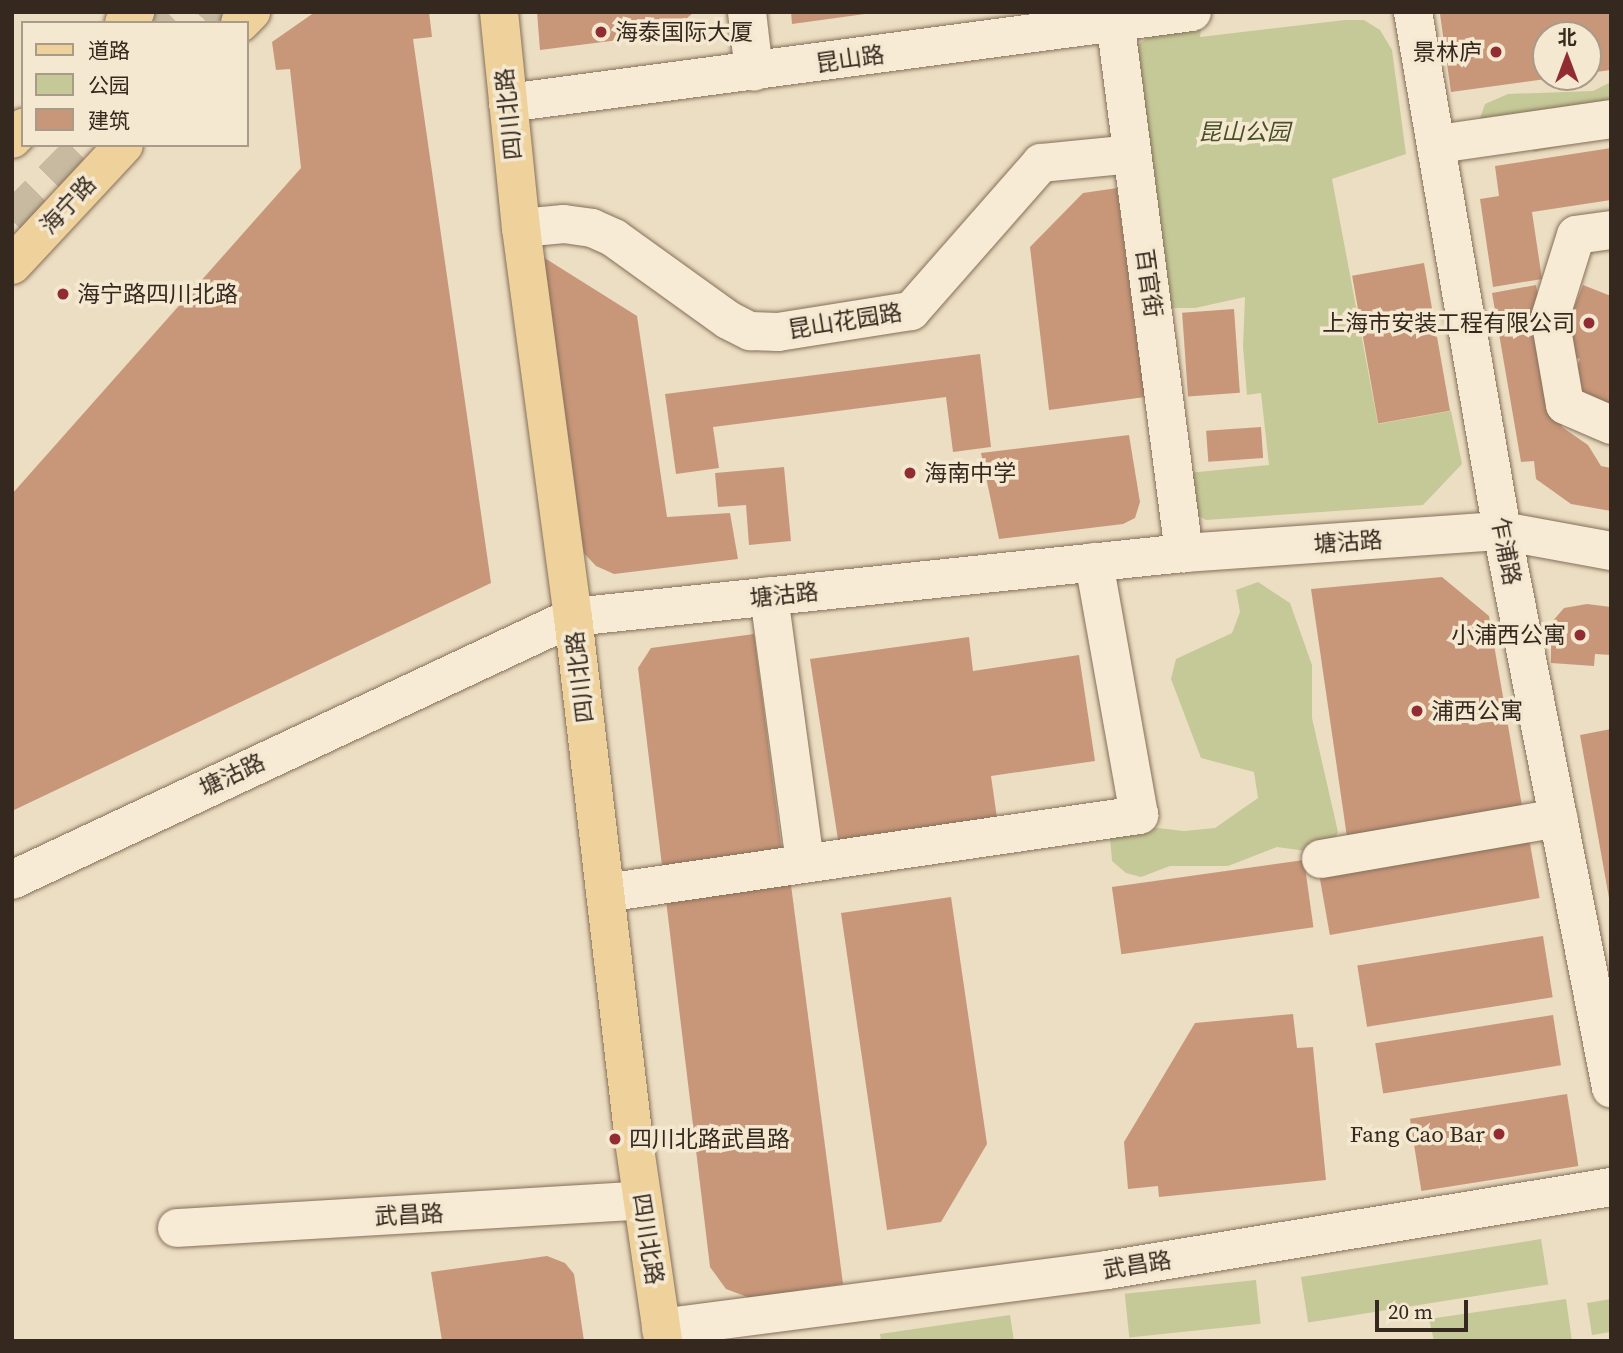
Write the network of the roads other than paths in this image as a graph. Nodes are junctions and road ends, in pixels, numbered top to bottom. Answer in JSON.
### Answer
{"nodes":[{"id":1,"x":499,"y":12,"type":"edge"},
{"id":2,"x":747,"y":12,"type":"edge"},
{"id":3,"x":1192,"y":12,"type":"edge"},
{"id":4,"x":1413,"y":12,"type":"edge"},
{"id":5,"x":1114,"y":17,"type":"edge"},
{"id":6,"x":754,"y":72,"type":"junction"},
{"id":7,"x":508,"y":103,"type":"junction"},
{"id":8,"x":1611,"y":119,"type":"edge"},
{"id":9,"x":1438,"y":144,"type":"junction"},
{"id":10,"x":122,"y":147,"type":"edge"},
{"id":11,"x":1132,"y":155,"type":"junction"},
{"id":12,"x":521,"y":228,"type":"junction"},
{"id":13,"x":1611,"y":230,"type":"edge"},
{"id":14,"x":12,"y":265,"type":"edge"},
{"id":15,"x":1611,"y":425,"type":"edge"},
{"id":16,"x":1502,"y":531,"type":"junction"},
{"id":17,"x":1611,"y":551,"type":"edge"},
{"id":18,"x":1184,"y":553,"type":"junction"},
{"id":19,"x":1094,"y":562,"type":"junction"},
{"id":20,"x":769,"y":596,"type":"junction"},
{"id":21,"x":573,"y":617,"type":"junction"},
{"id":22,"x":1558,"y":818,"type":"junction"},
{"id":23,"x":1321,"y":859,"type":"dead end"},
{"id":24,"x":805,"y":864,"type":"junction"},
{"id":25,"x":12,"y":880,"type":"edge"},
{"id":26,"x":605,"y":893,"type":"junction"},
{"id":27,"x":1611,"y":1088,"type":"edge"},
{"id":28,"x":1611,"y":1187,"type":"edge"},
{"id":29,"x":642,"y":1200,"type":"junction"},
{"id":30,"x":177,"y":1228,"type":"dead end"},
{"id":31,"x":662,"y":1334,"type":"edge"}],
"edges":[{"from":1,"to":7,"type":"main road","name":"四川北路"},
{"from":2,"to":6,"type":"street"},
{"from":3,"to":5,"type":"street","name":"昆山路"},
{"from":4,"to":9,"type":"street","name":"乍浦路"},
{"from":5,"to":6,"type":"street","name":"昆山路"},
{"from":5,"to":11,"type":"street","name":"百官街"},
{"from":6,"to":7,"type":"street","name":"昆山路"},
{"from":7,"to":12,"type":"main road","name":"四川北路"},
{"from":8,"to":9,"type":"street"},
{"from":9,"to":16,"type":"street","name":"乍浦路"},
{"from":10,"to":14,"type":"main road","name":"海宁路"},
{"from":11,"to":12,"type":"street","name":"昆山花园路"},
{"from":11,"to":18,"type":"street","name":"百官街"},
{"from":12,"to":21,"type":"main road","name":"四川北路"},
{"from":13,"to":15,"type":"street"},
{"from":16,"to":17,"type":"street","name":"塘沽路"},
{"from":16,"to":18,"type":"street","name":"塘沽路"},
{"from":16,"to":22,"type":"street","name":"乍浦路"},
{"from":18,"to":19,"type":"street","name":"塘沽路"},
{"from":19,"to":20,"type":"street","name":"塘沽路"},
{"from":19,"to":24,"type":"street"},
{"from":20,"to":21,"type":"street","name":"塘沽路"},
{"from":20,"to":24,"type":"street"},
{"from":21,"to":25,"type":"street","name":"塘沽路"},
{"from":21,"to":26,"type":"main road","name":"四川北路"},
{"from":22,"to":23,"type":"street"},
{"from":22,"to":27,"type":"street","name":"乍浦路"},
{"from":24,"to":26,"type":"street"},
{"from":26,"to":29,"type":"main road","name":"四川北路"},
{"from":28,"to":31,"type":"street","name":"武昌路"},
{"from":29,"to":30,"type":"street","name":"武昌路"},
{"from":29,"to":31,"type":"main road","name":"四川北路"}]}
